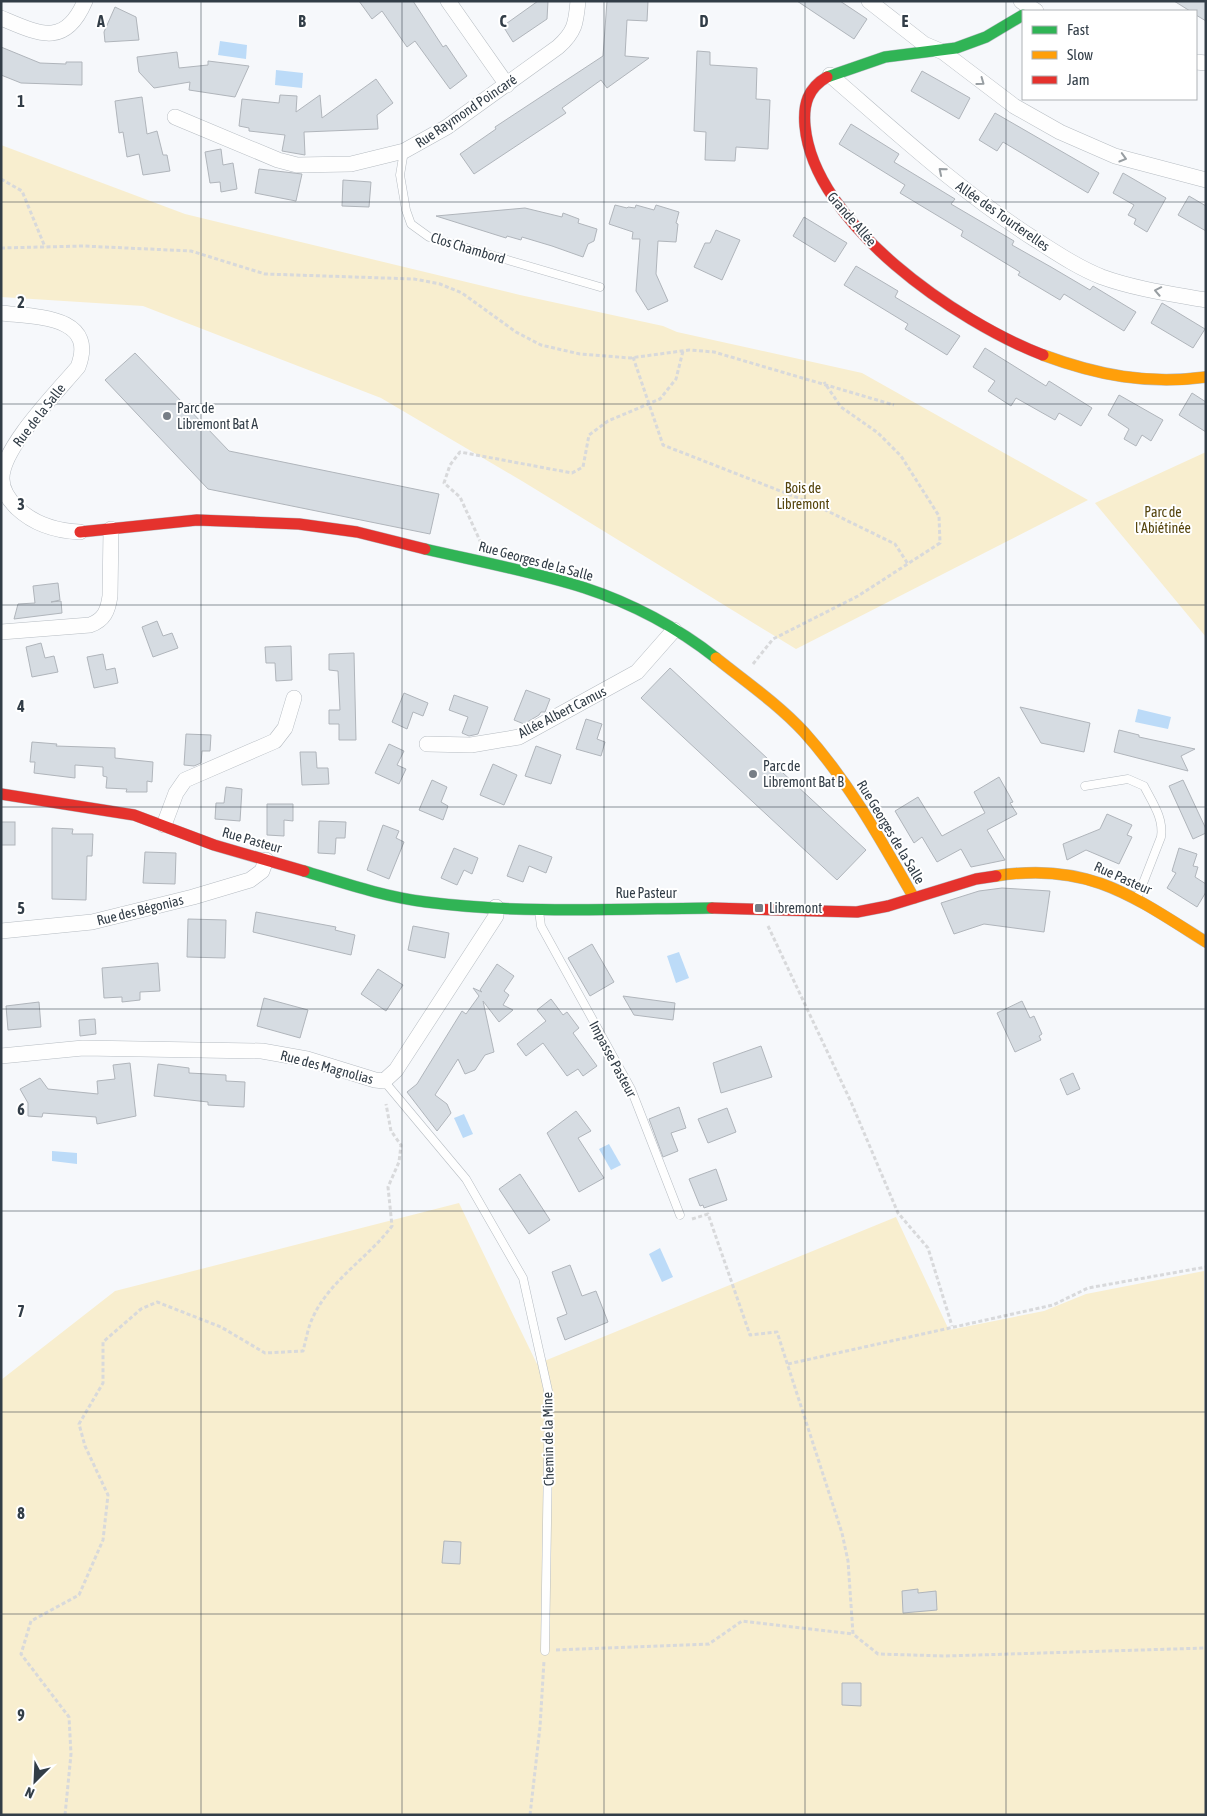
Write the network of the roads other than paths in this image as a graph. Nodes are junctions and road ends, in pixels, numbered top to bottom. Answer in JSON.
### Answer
{"nodes":[{"id":1,"x":85,"y":1,"type":"edge"},
{"id":2,"x":448,"y":1,"type":"edge"},
{"id":3,"x":578,"y":1,"type":"edge"},
{"id":4,"x":869,"y":1,"type":"edge"},
{"id":5,"x":1022,"y":14,"type":"edge"},
{"id":6,"x":1,"y":18,"type":"edge"},
{"id":7,"x":943,"y":52,"type":"junction"},
{"id":8,"x":830,"y":75,"type":"junction"},
{"id":9,"x":507,"y":84,"type":"junction"},
{"id":10,"x":175,"y":117,"type":"dead end"},
{"id":11,"x":404,"y":151,"type":"junction"},
{"id":12,"x":1206,"y":180,"type":"edge"},
{"id":13,"x":600,"y":286,"type":"dead end"},
{"id":14,"x":1206,"y":300,"type":"edge"},
{"id":15,"x":1,"y":314,"type":"edge"},
{"id":16,"x":1206,"y":377,"type":"edge"},
{"id":17,"x":111,"y":529,"type":"junction"},
{"id":18,"x":80,"y":532,"type":"joint"},
{"id":19,"x":674,"y":630,"type":"junction"},
{"id":20,"x":1,"y":632,"type":"edge"},
{"id":21,"x":294,"y":698,"type":"dead end"},
{"id":22,"x":427,"y":744,"type":"dead end"},
{"id":23,"x":1085,"y":786,"type":"dead end"},
{"id":24,"x":1,"y":794,"type":"edge"},
{"id":25,"x":164,"y":825,"type":"junction"},
{"id":26,"x":266,"y":860,"type":"junction"},
{"id":27,"x":914,"y":898,"type":"junction"},
{"id":28,"x":1137,"y":898,"type":"junction"},
{"id":29,"x":496,"y":907,"type":"junction"},
{"id":30,"x":539,"y":909,"type":"junction"},
{"id":31,"x":1,"y":931,"type":"edge"},
{"id":32,"x":1206,"y":942,"type":"edge"},
{"id":33,"x":1,"y":1056,"type":"edge"},
{"id":34,"x":384,"y":1081,"type":"junction"},
{"id":35,"x":680,"y":1215,"type":"road end"},
{"id":36,"x":545,"y":1651,"type":"road end"}],
"edges":[{"from":1,"to":6,"type":"street"},
{"from":2,"to":9,"type":"street"},
{"from":3,"to":9,"type":"street","name":"Rue Raymond Poincaré"},
{"from":4,"to":7,"type":"street"},
{"from":5,"to":7,"type":"street","name":"Grande Allée"},
{"from":7,"to":8,"type":"street","name":"Grande Allée"},
{"from":7,"to":12,"type":"street","one_way":true},
{"from":14,"to":8,"type":"street","name":"Allée des Tourterelles","one_way":true},
{"from":8,"to":16,"type":"street","name":"Grande Allée"},
{"from":9,"to":11,"type":"street","name":"Rue Raymond Poincaré"},
{"from":10,"to":11,"type":"street","name":"Rue Raymond Poincaré"},
{"from":11,"to":13,"type":"lane","name":"Clos Chambord"},
{"from":15,"to":18,"type":"street","name":"Rue de la Salle"},
{"from":17,"to":18,"type":"street","name":"Rue Georges de la Salle"},
{"from":17,"to":19,"type":"street","name":"Rue Georges de la Salle"},
{"from":17,"to":20,"type":"street"},
{"from":19,"to":22,"type":"street","name":"Allée Albert Camus"},
{"from":19,"to":27,"type":"street","name":"Rue Georges de la Salle"},
{"from":21,"to":25,"type":"street"},
{"from":23,"to":28,"type":"lane"},
{"from":24,"to":25,"type":"street","name":"Rue Pasteur"},
{"from":25,"to":26,"type":"street","name":"Rue Pasteur"},
{"from":26,"to":29,"type":"street","name":"Rue Pasteur"},
{"from":26,"to":31,"type":"street","name":"Rue des Bégonias"},
{"from":27,"to":28,"type":"street","name":"Rue Pasteur"},
{"from":27,"to":30,"type":"street","name":"Rue Pasteur"},
{"from":28,"to":32,"type":"street","name":"Rue Pasteur"},
{"from":29,"to":30,"type":"street","name":"Rue Pasteur"},
{"from":29,"to":34,"type":"street","name":"Rue des Magnolias"},
{"from":30,"to":35,"type":"lane","name":"Impasse Pasteur"},
{"from":33,"to":34,"type":"street","name":"Rue des Magnolias"},
{"from":34,"to":36,"type":"lane","name":"Chemin de la Mine"}]}
